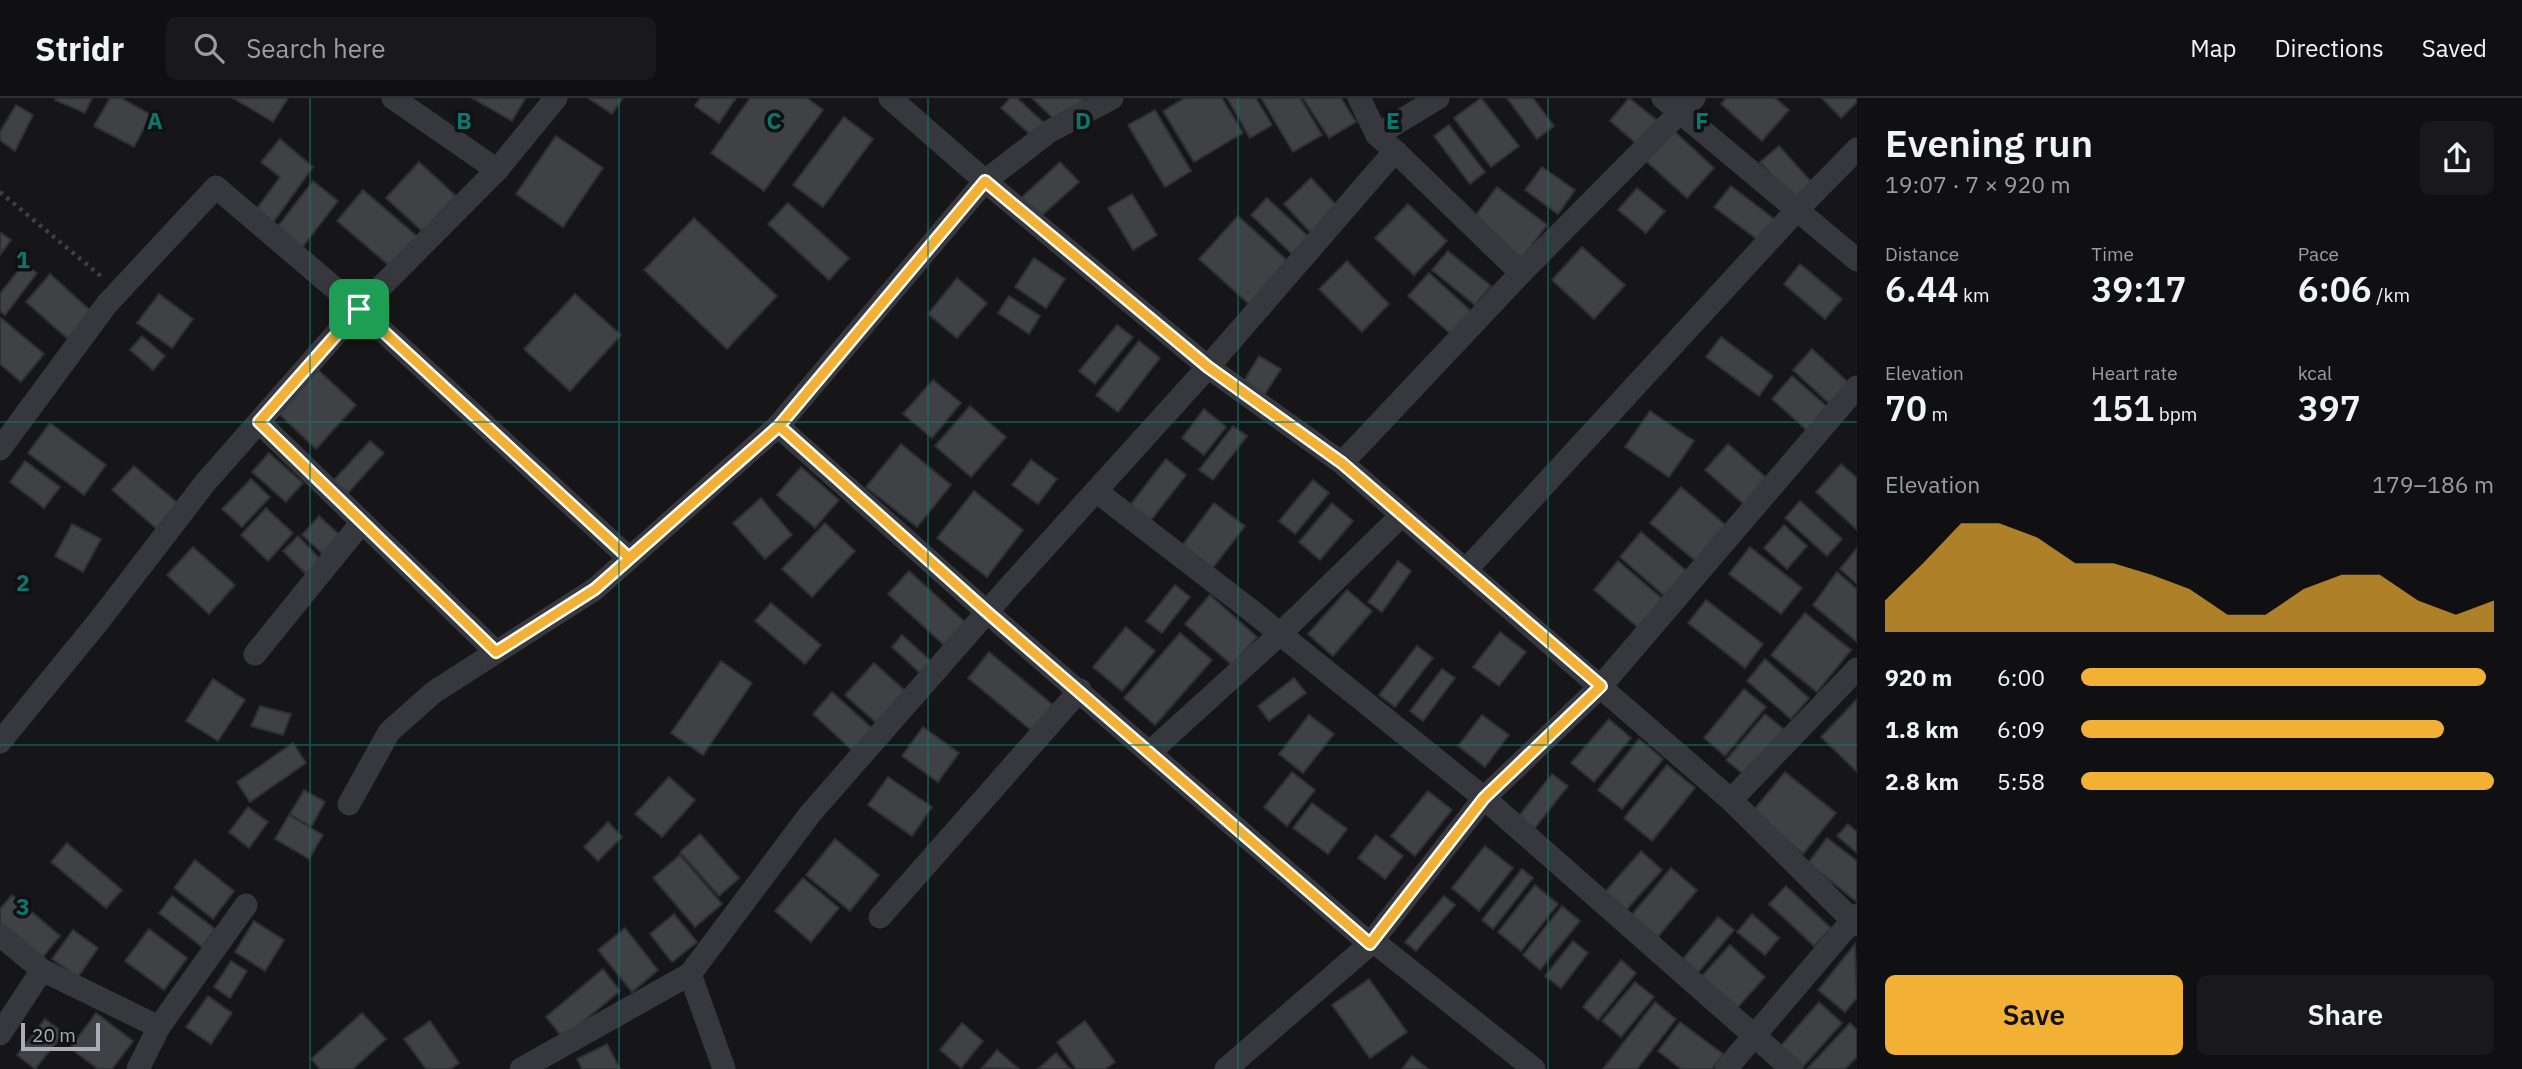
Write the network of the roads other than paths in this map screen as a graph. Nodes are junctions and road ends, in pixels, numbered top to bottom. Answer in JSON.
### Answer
{"nodes":[{"id":1,"x":393,"y":98,"type":"edge"},
{"id":2,"x":556,"y":98,"type":"edge"},
{"id":3,"x":890,"y":98,"type":"edge"},
{"id":4,"x":1112,"y":98,"type":"edge"},
{"id":5,"x":1359,"y":98,"type":"edge"},
{"id":6,"x":1438,"y":98,"type":"edge"},
{"id":7,"x":1679,"y":103,"type":"edge"},
{"id":8,"x":1377,"y":135,"type":"junction"},
{"id":9,"x":1857,"y":149,"type":"edge"},
{"id":10,"x":1395,"y":151,"type":"junction"},
{"id":11,"x":498,"y":170,"type":"junction"},
{"id":12,"x":985,"y":181,"type":"junction"},
{"id":13,"x":1797,"y":210,"type":"junction"},
{"id":14,"x":1857,"y":260,"type":"edge"},
{"id":15,"x":1521,"y":273,"type":"junction"},
{"id":16,"x":359,"y":309,"type":"junction"},
{"id":17,"x":1208,"y":367,"type":"junction"},
{"id":18,"x":1857,"y":387,"type":"edge"},
{"id":19,"x":259,"y":422,"type":"junction"},
{"id":20,"x":779,"y":426,"type":"junction"},
{"id":21,"x":0,"y":449,"type":"edge"},
{"id":22,"x":1342,"y":463,"type":"junction"},
{"id":23,"x":1096,"y":491,"type":"junction"},
{"id":24,"x":1402,"y":515,"type":"junction"},
{"id":25,"x":362,"y":522,"type":"junction"},
{"id":26,"x":629,"y":558,"type":"junction"},
{"id":27,"x":1465,"y":570,"type":"junction"},
{"id":28,"x":987,"y":612,"type":"junction"},
{"id":29,"x":1280,"y":634,"type":"junction"},
{"id":30,"x":496,"y":652,"type":"junction"},
{"id":31,"x":255,"y":654,"type":"dead end"},
{"id":32,"x":1857,"y":669,"type":"edge"},
{"id":33,"x":1601,"y":686,"type":"junction"},
{"id":34,"x":1080,"y":690,"type":"junction"},
{"id":35,"x":0,"y":742,"type":"edge"},
{"id":36,"x":1150,"y":752,"type":"junction"},
{"id":37,"x":1484,"y":798,"type":"junction"},
{"id":38,"x":1731,"y":800,"type":"junction"},
{"id":39,"x":349,"y":804,"type":"dead end"},
{"id":40,"x":246,"y":905,"type":"dead end"},
{"id":41,"x":880,"y":917,"type":"dead end"},
{"id":42,"x":1855,"y":920,"type":"edge"},
{"id":43,"x":0,"y":935,"type":"edge"},
{"id":44,"x":1370,"y":944,"type":"junction"},
{"id":45,"x":42,"y":970,"type":"junction"},
{"id":46,"x":690,"y":974,"type":"junction"},
{"id":47,"x":159,"y":1027,"type":"junction"},
{"id":48,"x":0,"y":1034,"type":"edge"},
{"id":49,"x":1755,"y":1035,"type":"junction"},
{"id":50,"x":138,"y":1069,"type":"edge"},
{"id":51,"x":521,"y":1069,"type":"edge"},
{"id":52,"x":724,"y":1069,"type":"edge"},
{"id":53,"x":1226,"y":1069,"type":"edge"},
{"id":54,"x":1534,"y":1069,"type":"edge"},
{"id":55,"x":1727,"y":1069,"type":"edge"},
{"id":56,"x":1792,"y":1069,"type":"edge"}],
"edges":[{"from":1,"to":11,"type":"street"},
{"from":2,"to":11,"type":"street"},
{"from":3,"to":12,"type":"street"},
{"from":4,"to":12,"type":"street"},
{"from":5,"to":8,"type":"street"},
{"from":6,"to":8,"type":"street"},
{"from":7,"to":13,"type":"street"},
{"from":7,"to":15,"type":"street"},
{"from":8,"to":10,"type":"street"},
{"from":9,"to":13,"type":"street"},
{"from":10,"to":15,"type":"street"},
{"from":10,"to":17,"type":"street"},
{"from":11,"to":16,"type":"street"},
{"from":12,"to":17,"type":"street"},
{"from":12,"to":20,"type":"street"},
{"from":13,"to":14,"type":"street"},
{"from":13,"to":27,"type":"street"},
{"from":15,"to":22,"type":"street"},
{"from":16,"to":19,"type":"street"},
{"from":16,"to":21,"type":"street"},
{"from":16,"to":26,"type":"street"},
{"from":17,"to":22,"type":"street"},
{"from":17,"to":23,"type":"street"},
{"from":18,"to":33,"type":"street"},
{"from":19,"to":25,"type":"street"},
{"from":19,"to":35,"type":"street"},
{"from":20,"to":26,"type":"street"},
{"from":20,"to":28,"type":"street"},
{"from":22,"to":24,"type":"street"},
{"from":23,"to":28,"type":"street"},
{"from":23,"to":29,"type":"street"},
{"from":24,"to":27,"type":"street"},
{"from":24,"to":29,"type":"street"},
{"from":25,"to":30,"type":"street"},
{"from":25,"to":31,"type":"street"},
{"from":26,"to":30,"type":"street"},
{"from":27,"to":33,"type":"street"},
{"from":28,"to":34,"type":"street"},
{"from":28,"to":46,"type":"street"},
{"from":29,"to":36,"type":"street"},
{"from":29,"to":37,"type":"street"},
{"from":30,"to":39,"type":"street"},
{"from":32,"to":38,"type":"street"},
{"from":33,"to":37,"type":"street"},
{"from":33,"to":38,"type":"street"},
{"from":34,"to":36,"type":"street"},
{"from":34,"to":41,"type":"street"},
{"from":36,"to":44,"type":"street"},
{"from":37,"to":44,"type":"street"},
{"from":37,"to":49,"type":"street"},
{"from":38,"to":42,"type":"street"},
{"from":40,"to":47,"type":"street"},
{"from":42,"to":49,"type":"street"},
{"from":43,"to":45,"type":"street"},
{"from":44,"to":53,"type":"street"},
{"from":44,"to":54,"type":"street"},
{"from":45,"to":47,"type":"street"},
{"from":45,"to":48,"type":"street"},
{"from":46,"to":51,"type":"street"},
{"from":46,"to":52,"type":"street"},
{"from":47,"to":50,"type":"street"},
{"from":49,"to":55,"type":"street"},
{"from":49,"to":56,"type":"street"}]}
